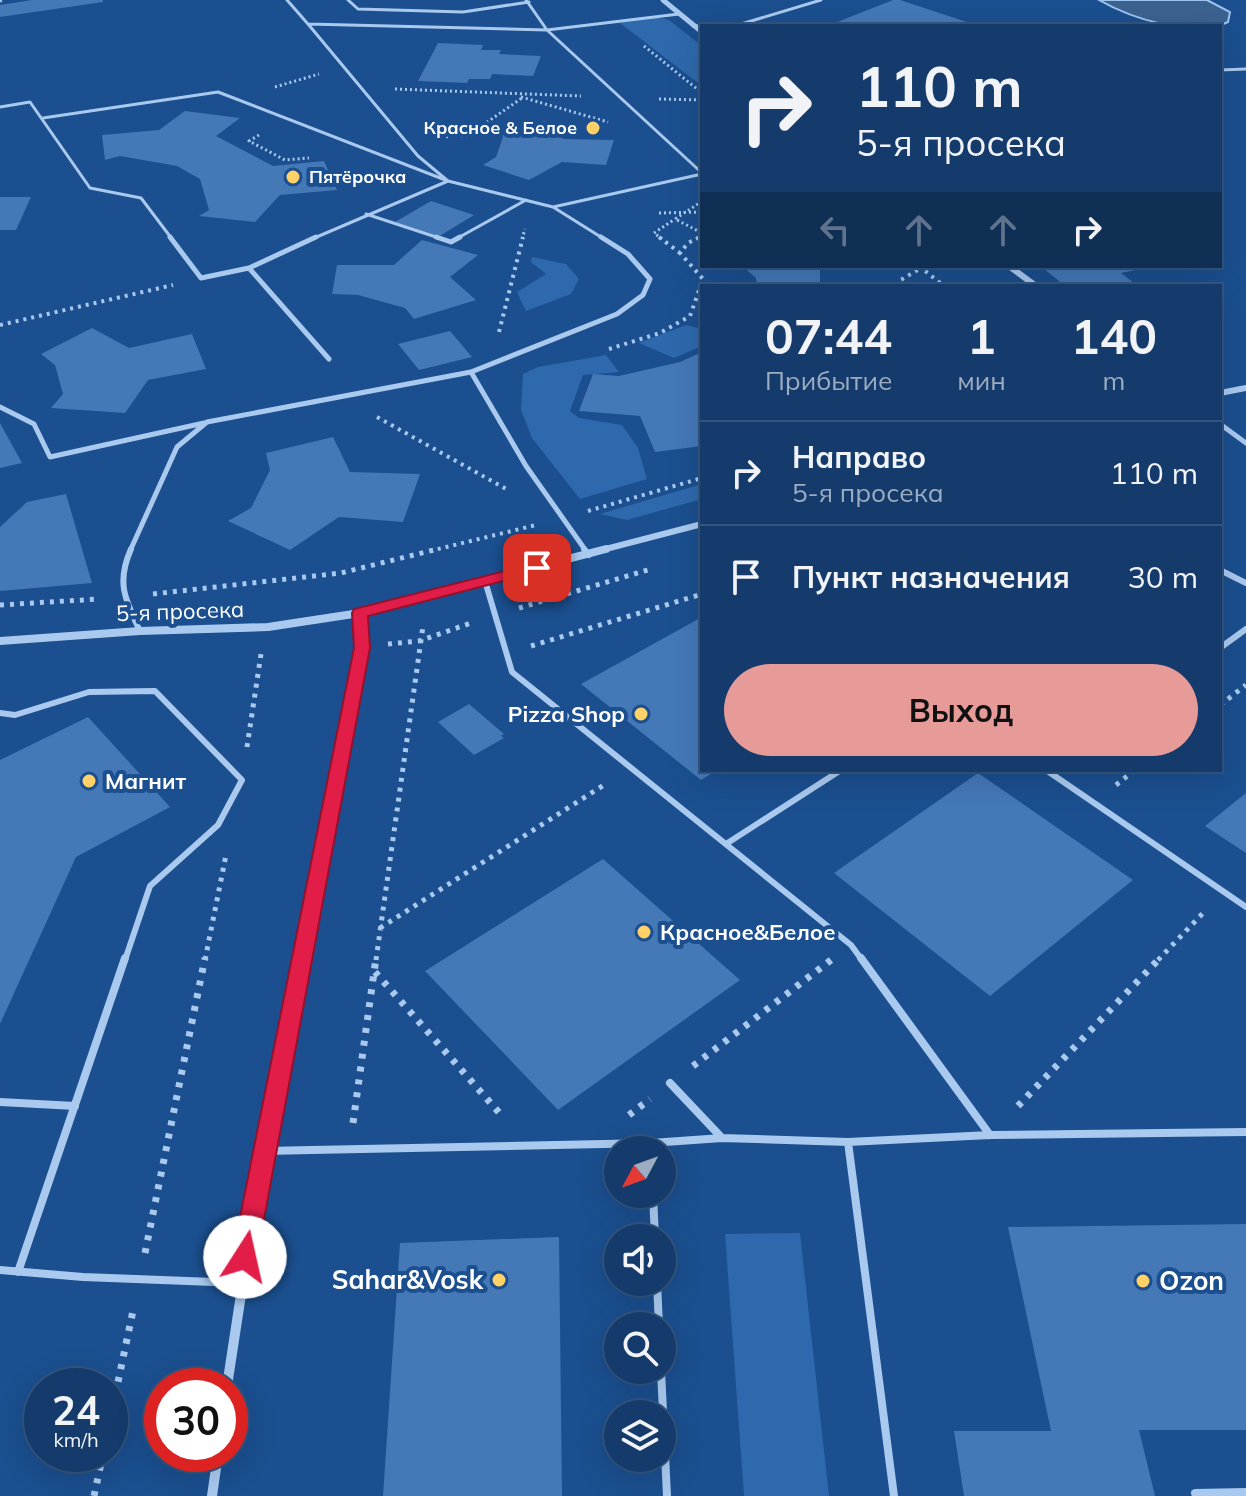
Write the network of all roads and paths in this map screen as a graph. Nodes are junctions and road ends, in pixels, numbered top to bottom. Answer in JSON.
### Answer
{"nodes":[{"id":1,"x":287,"y":0,"type":"edge"},
{"id":2,"x":348,"y":0,"type":"edge"},
{"id":3,"x":663,"y":0,"type":"edge"},
{"id":4,"x":821,"y":0,"type":"edge"},
{"id":5,"x":528,"y":1,"type":"edge"},
{"id":6,"x":679,"y":14,"type":"junction"},
{"id":7,"x":308,"y":24,"type":"junction"},
{"id":8,"x":741,"y":24,"type":"edge"},
{"id":9,"x":693,"y":26,"type":"junction"},
{"id":10,"x":700,"y":26,"type":"edge"},
{"id":11,"x":547,"y":30,"type":"junction"},
{"id":12,"x":700,"y":31,"type":"edge"},
{"id":13,"x":343,"y":67,"type":"junction"},
{"id":14,"x":1246,"y":69,"type":"edge"},
{"id":15,"x":1222,"y":70,"type":"edge"},
{"id":16,"x":360,"y":87,"type":"junction"},
{"id":17,"x":506,"y":93,"type":"junction"},
{"id":18,"x":621,"y":97,"type":"junction"},
{"id":19,"x":234,"y":98,"type":"junction"},
{"id":20,"x":522,"y":98,"type":"junction"},
{"id":21,"x":700,"y":100,"type":"edge"},
{"id":22,"x":0,"y":107,"type":"edge"},
{"id":23,"x":43,"y":118,"type":"junction"},
{"id":24,"x":609,"y":123,"type":"dead end"},
{"id":25,"x":400,"y":136,"type":"junction"},
{"id":26,"x":700,"y":172,"type":"edge"},
{"id":27,"x":700,"y":174,"type":"edge"},
{"id":28,"x":448,"y":181,"type":"junction"},
{"id":29,"x":526,"y":200,"type":"junction"},
{"id":30,"x":532,"y":202,"type":"junction"},
{"id":31,"x":700,"y":202,"type":"edge"},
{"id":32,"x":553,"y":207,"type":"junction"},
{"id":33,"x":366,"y":214,"type":"junction"},
{"id":34,"x":675,"y":219,"type":"junction"},
{"id":35,"x":700,"y":233,"type":"edge"},
{"id":36,"x":700,"y":235,"type":"edge"},
{"id":37,"x":680,"y":253,"type":"junction"},
{"id":38,"x":249,"y":268,"type":"junction"},
{"id":39,"x":918,"y":268,"type":"edge"},
{"id":40,"x":921,"y":268,"type":"edge"},
{"id":41,"x":1012,"y":268,"type":"edge"},
{"id":42,"x":201,"y":278,"type":"junction"},
{"id":43,"x":701,"y":284,"type":"edge"},
{"id":44,"x":898,"y":284,"type":"edge"},
{"id":45,"x":941,"y":284,"type":"edge"},
{"id":46,"x":1033,"y":284,"type":"edge"},
{"id":47,"x":700,"y":288,"type":"edge"},
{"id":48,"x":0,"y":325,"type":"edge"},
{"id":49,"x":606,"y":350,"type":"dead end"},
{"id":50,"x":329,"y":359,"type":"dead end"},
{"id":51,"x":491,"y":364,"type":"junction"},
{"id":52,"x":471,"y":372,"type":"junction"},
{"id":53,"x":1246,"y":388,"type":"edge"},
{"id":54,"x":1222,"y":393,"type":"edge"},
{"id":55,"x":341,"y":397,"type":"junction"},
{"id":56,"x":0,"y":407,"type":"edge"},
{"id":57,"x":207,"y":422,"type":"junction"},
{"id":58,"x":1222,"y":425,"type":"edge"},
{"id":59,"x":1246,"y":443,"type":"edge"},
{"id":60,"x":700,"y":479,"type":"edge"},
{"id":61,"x":561,"y":519,"type":"junction"},
{"id":62,"x":700,"y":525,"type":"edge"},
{"id":63,"x":589,"y":555,"type":"junction"},
{"id":64,"x":1222,"y":571,"type":"edge"},
{"id":65,"x":485,"y":581,"type":"junction"},
{"id":66,"x":1246,"y":583,"type":"edge"},
{"id":67,"x":432,"y":594,"type":"junction"},
{"id":68,"x":700,"y":595,"type":"edge"},
{"id":69,"x":124,"y":597,"type":"junction"},
{"id":70,"x":0,"y":605,"type":"edge"},
{"id":71,"x":360,"y":613,"type":"junction"},
{"id":72,"x":1246,"y":629,"type":"edge"},
{"id":73,"x":140,"y":631,"type":"junction"},
{"id":74,"x":0,"y":641,"type":"edge"},
{"id":75,"x":1222,"y":647,"type":"edge"},
{"id":76,"x":261,"y":653,"type":"dead end"},
{"id":77,"x":506,"y":653,"type":"junction"},
{"id":78,"x":1246,"y":685,"type":"edge"},
{"id":79,"x":1222,"y":703,"type":"edge"},
{"id":80,"x":0,"y":713,"type":"edge"},
{"id":81,"x":631,"y":768,"type":"junction"},
{"id":82,"x":838,"y":772,"type":"edge"},
{"id":83,"x":1049,"y":772,"type":"edge"},
{"id":84,"x":242,"y":780,"type":"junction"},
{"id":85,"x":229,"y":843,"type":"dead end"},
{"id":86,"x":726,"y":844,"type":"junction"},
{"id":87,"x":1223,"y":892,"type":"junction"},
{"id":88,"x":1246,"y":907,"type":"edge"},
{"id":89,"x":380,"y":928,"type":"junction"},
{"id":90,"x":851,"y":945,"type":"junction"},
{"id":91,"x":374,"y":972,"type":"junction"},
{"id":92,"x":670,"y":1083,"type":"junction"},
{"id":93,"x":0,"y":1102,"type":"edge"},
{"id":94,"x":75,"y":1106,"type":"junction"},
{"id":95,"x":1246,"y":1132,"type":"edge"},
{"id":96,"x":990,"y":1135,"type":"junction"},
{"id":97,"x":722,"y":1138,"type":"junction"},
{"id":98,"x":848,"y":1142,"type":"junction"},
{"id":99,"x":590,"y":1144,"type":"junction"},
{"id":100,"x":676,"y":1144,"type":"edge"},
{"id":101,"x":528,"y":1145,"type":"junction"},
{"id":102,"x":604,"y":1145,"type":"edge"},
{"id":103,"x":350,"y":1149,"type":"junction"},
{"id":104,"x":263,"y":1151,"type":"junction"},
{"id":105,"x":0,"y":1270,"type":"edge"},
{"id":106,"x":18,"y":1272,"type":"junction"},
{"id":107,"x":139,"y":1280,"type":"junction"},
{"id":108,"x":240,"y":1283,"type":"junction"},
{"id":109,"x":121,"y":1368,"type":"edge"},
{"id":110,"x":229,"y":1368,"type":"edge"},
{"id":111,"x":662,"y":1384,"type":"edge"},
{"id":112,"x":99,"y":1472,"type":"edge"},
{"id":113,"x":215,"y":1472,"type":"edge"},
{"id":114,"x":1246,"y":1492,"type":"edge"},
{"id":115,"x":94,"y":1496,"type":"edge"},
{"id":116,"x":212,"y":1496,"type":"edge"},
{"id":117,"x":667,"y":1496,"type":"edge"},
{"id":118,"x":894,"y":1496,"type":"edge"},
{"id":119,"x":1196,"y":1496,"type":"edge"}],
"edges":[{"from":1,"to":7,"type":"lane"},
{"from":2,"to":5,"type":"lane"},
{"from":3,"to":6,"type":"street"},
{"from":4,"to":8,"type":"lane"},
{"from":5,"to":11,"type":"lane"},
{"from":6,"to":9,"type":"street"},
{"from":6,"to":11,"type":"lane"},
{"from":7,"to":11,"type":"lane"},
{"from":7,"to":13,"type":"lane"},
{"from":9,"to":10,"type":"lane"},
{"from":9,"to":12,"type":"street"},
{"from":11,"to":18,"type":"lane"},
{"from":13,"to":16,"type":"lane"},
{"from":13,"to":19,"type":"path"},
{"from":14,"to":15,"type":"lane"},
{"from":16,"to":17,"type":"path"},
{"from":16,"to":25,"type":"lane"},
{"from":17,"to":18,"type":"path"},
{"from":17,"to":20,"type":"path"},
{"from":18,"to":21,"type":"path"},
{"from":18,"to":26,"type":"lane"},
{"from":19,"to":23,"type":"lane"},
{"from":19,"to":28,"type":"lane"},
{"from":20,"to":24,"type":"path"},
{"from":20,"to":25,"type":"path"},
{"from":22,"to":23,"type":"lane"},
{"from":23,"to":42,"type":"lane"},
{"from":25,"to":28,"type":"lane"},
{"from":27,"to":32,"type":"lane"},
{"from":28,"to":29,"type":"lane"},
{"from":28,"to":33,"type":"lane"},
{"from":29,"to":30,"type":"lane"},
{"from":29,"to":33,"type":"lane"},
{"from":30,"to":32,"type":"lane"},
{"from":30,"to":51,"type":"path"},
{"from":31,"to":34,"type":"path"},
{"from":32,"to":51,"type":"lane"},
{"from":33,"to":38,"type":"lane"},
{"from":34,"to":35,"type":"path"},
{"from":34,"to":37,"type":"path"},
{"from":36,"to":37,"type":"path"},
{"from":37,"to":43,"type":"path"},
{"from":38,"to":42,"type":"lane"},
{"from":38,"to":50,"type":"lane"},
{"from":39,"to":44,"type":"path"},
{"from":40,"to":45,"type":"path"},
{"from":41,"to":46,"type":"street"},
{"from":42,"to":48,"type":"path"},
{"from":47,"to":49,"type":"path"},
{"from":51,"to":52,"type":"lane"},
{"from":52,"to":55,"type":"lane"},
{"from":52,"to":61,"type":"lane"},
{"from":53,"to":54,"type":"street"},
{"from":55,"to":57,"type":"lane"},
{"from":55,"to":61,"type":"path"},
{"from":56,"to":57,"type":"lane"},
{"from":57,"to":69,"type":"lane"},
{"from":58,"to":59,"type":"lane"},
{"from":60,"to":61,"type":"path"},
{"from":61,"to":63,"type":"lane"},
{"from":61,"to":69,"type":"path"},
{"from":62,"to":63,"type":"street","name":"5-я просека"},
{"from":63,"to":65,"type":"street","name":"5-я просека"},
{"from":64,"to":66,"type":"lane"},
{"from":65,"to":67,"type":"street","name":"5-я просека"},
{"from":65,"to":77,"type":"lane"},
{"from":67,"to":71,"type":"street","name":"5-я просека"},
{"from":67,"to":89,"type":"path"},
{"from":68,"to":77,"type":"path"},
{"from":69,"to":70,"type":"path"},
{"from":69,"to":73,"type":"lane"},
{"from":71,"to":73,"type":"street","name":"5-я просека"},
{"from":71,"to":104,"type":"street"},
{"from":72,"to":75,"type":"lane"},
{"from":73,"to":74,"type":"street","name":"5-я просека"},
{"from":76,"to":84,"type":"path"},
{"from":77,"to":81,"type":"lane"},
{"from":78,"to":79,"type":"path"},
{"from":80,"to":84,"type":"lane"},
{"from":81,"to":86,"type":"lane"},
{"from":81,"to":89,"type":"path"},
{"from":82,"to":86,"type":"lane"},
{"from":83,"to":87,"type":"lane"},
{"from":84,"to":94,"type":"lane"},
{"from":85,"to":107,"type":"path"},
{"from":86,"to":90,"type":"lane"},
{"from":87,"to":88,"type":"lane"},
{"from":87,"to":96,"type":"path"},
{"from":89,"to":91,"type":"path"},
{"from":90,"to":92,"type":"path"},
{"from":90,"to":96,"type":"lane"},
{"from":91,"to":101,"type":"path"},
{"from":91,"to":103,"type":"path"},
{"from":92,"to":97,"type":"lane"},
{"from":92,"to":99,"type":"path"},
{"from":93,"to":94,"type":"lane"},
{"from":94,"to":106,"type":"lane"},
{"from":95,"to":96,"type":"lane"},
{"from":96,"to":98,"type":"lane"},
{"from":97,"to":98,"type":"lane"},
{"from":97,"to":100,"type":"lane"},
{"from":98,"to":118,"type":"lane"},
{"from":99,"to":101,"type":"lane"},
{"from":99,"to":102,"type":"lane"},
{"from":101,"to":103,"type":"lane"},
{"from":103,"to":104,"type":"lane"},
{"from":104,"to":108,"type":"street"},
{"from":105,"to":106,"type":"lane"},
{"from":106,"to":107,"type":"lane"},
{"from":107,"to":108,"type":"lane"},
{"from":107,"to":109,"type":"path"},
{"from":108,"to":110,"type":"street"},
{"from":111,"to":117,"type":"lane"},
{"from":112,"to":115,"type":"path"},
{"from":113,"to":116,"type":"street"},
{"from":114,"to":119,"type":"lane"}]}
